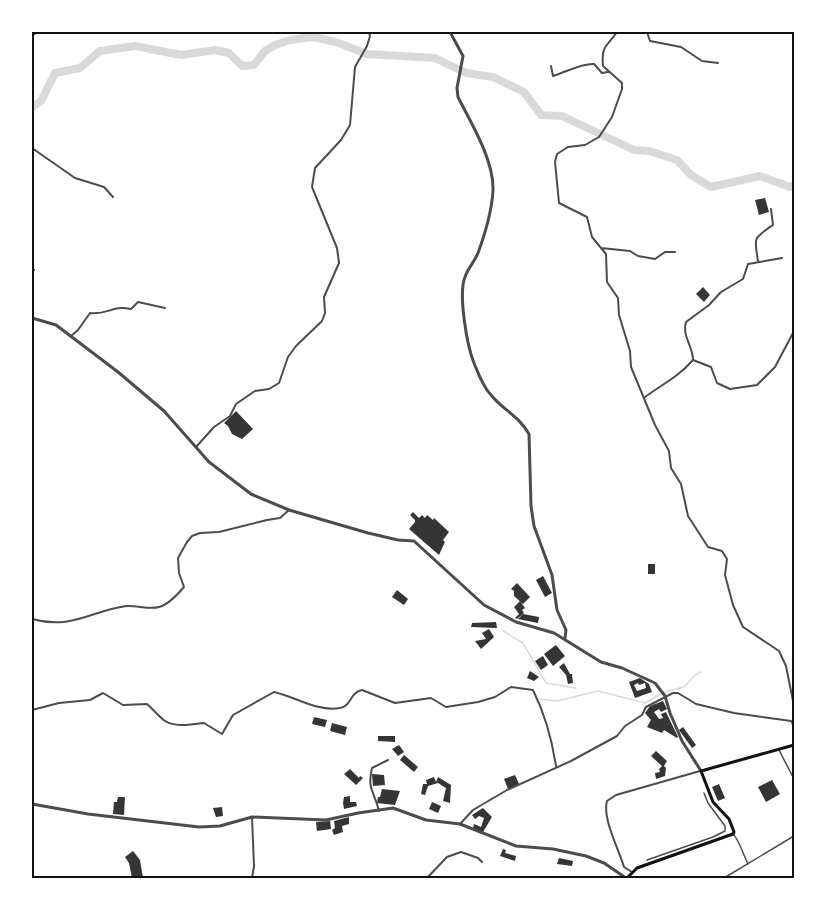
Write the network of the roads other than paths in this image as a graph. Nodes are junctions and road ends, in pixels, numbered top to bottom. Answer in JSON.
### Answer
{"nodes":[{"id":1,"x":37,"y":32,"type":"edge"},
{"id":2,"x":369,"y":32,"type":"edge"},
{"id":3,"x":450,"y":32,"type":"edge"},
{"id":4,"x":617,"y":32,"type":"edge"},
{"id":5,"x":631,"y":32,"type":"edge"},
{"id":6,"x":638,"y":32,"type":"edge"},
{"id":7,"x":647,"y":32,"type":"edge"},
{"id":8,"x":32,"y":34,"type":"edge"},
{"id":9,"x":718,"y":63,"type":"dead end"},
{"id":10,"x":551,"y":66,"type":"dead end"},
{"id":11,"x":608,"y":72,"type":"junction"},
{"id":12,"x":32,"y":148,"type":"edge"},
{"id":13,"x":113,"y":197,"type":"dead end"},
{"id":14,"x":771,"y":209,"type":"dead end"},
{"id":15,"x":601,"y":248,"type":"junction"},
{"id":16,"x":675,"y":252,"type":"dead end"},
{"id":17,"x":782,"y":258,"type":"dead end"},
{"id":18,"x":758,"y":261,"type":"junction"},
{"id":19,"x":165,"y":308,"type":"dead end"},
{"id":20,"x":32,"y":318,"type":"edge"},
{"id":21,"x":795,"y":331,"type":"edge"},
{"id":22,"x":71,"y":336,"type":"junction"},
{"id":23,"x":693,"y":360,"type":"junction"},
{"id":24,"x":645,"y":397,"type":"junction"},
{"id":25,"x":196,"y":447,"type":"junction"},
{"id":26,"x":289,"y":510,"type":"junction"},
{"id":27,"x":32,"y":619,"type":"edge"},
{"id":28,"x":565,"y":638,"type":"junction"},
{"id":29,"x":664,"y":694,"type":"junction"},
{"id":30,"x":795,"y":706,"type":"edge"},
{"id":31,"x":32,"y":710,"type":"edge"},
{"id":32,"x":795,"y":726,"type":"edge"},
{"id":33,"x":795,"y":745,"type":"edge"},
{"id":34,"x":779,"y":749,"type":"junction"},
{"id":35,"x":388,"y":760,"type":"dead end"},
{"id":36,"x":556,"y":766,"type":"junction"},
{"id":37,"x":701,"y":771,"type":"junction"},
{"id":38,"x":795,"y":779,"type":"edge"},
{"id":39,"x":704,"y":793,"type":"dead end"},
{"id":40,"x":32,"y":804,"type":"edge"},
{"id":41,"x":379,"y":811,"type":"junction"},
{"id":42,"x":252,"y":817,"type":"junction"},
{"id":43,"x":460,"y":824,"type":"junction"},
{"id":44,"x":733,"y":834,"type":"junction"},
{"id":45,"x":795,"y":836,"type":"edge"},
{"id":46,"x":648,"y":860,"type":"dead end"},
{"id":47,"x":482,"y":862,"type":"dead end"},
{"id":48,"x":749,"y":864,"type":"junction"},
{"id":49,"x":632,"y":872,"type":"junction"},
{"id":50,"x":252,"y":879,"type":"edge"},
{"id":51,"x":427,"y":879,"type":"edge"},
{"id":52,"x":627,"y":879,"type":"edge"},
{"id":53,"x":724,"y":879,"type":"edge"}],
"edges":[{"from":1,"to":8,"type":"main road"},
{"from":2,"to":25,"type":"street"},
{"from":3,"to":28,"type":"street"},
{"from":4,"to":11,"type":"street"},
{"from":5,"to":6,"type":"street"},
{"from":7,"to":9,"type":"street"},
{"from":10,"to":11,"type":"street"},
{"from":11,"to":15,"type":"street"},
{"from":12,"to":13,"type":"street"},
{"from":14,"to":18,"type":"street"},
{"from":15,"to":16,"type":"street"},
{"from":15,"to":24,"type":"street"},
{"from":17,"to":18,"type":"street"},
{"from":18,"to":23,"type":"street"},
{"from":19,"to":22,"type":"street"},
{"from":20,"to":22,"type":"street"},
{"from":21,"to":23,"type":"street"},
{"from":22,"to":25,"type":"street"},
{"from":23,"to":24,"type":"street"},
{"from":24,"to":30,"type":"street"},
{"from":25,"to":26,"type":"street"},
{"from":26,"to":27,"type":"street"},
{"from":26,"to":28,"type":"street"},
{"from":28,"to":29,"type":"street"},
{"from":29,"to":32,"type":"street"},
{"from":29,"to":36,"type":"street"},
{"from":29,"to":37,"type":"street"},
{"from":31,"to":36,"type":"street"},
{"from":33,"to":34,"type":"main road"},
{"from":34,"to":37,"type":"main road"},
{"from":34,"to":38,"type":"street"},
{"from":35,"to":41,"type":"street"},
{"from":36,"to":43,"type":"street"},
{"from":37,"to":44,"type":"main road"},
{"from":37,"to":49,"type":"street"},
{"from":39,"to":46,"type":"street"},
{"from":40,"to":42,"type":"street"},
{"from":41,"to":42,"type":"street"},
{"from":41,"to":43,"type":"street"},
{"from":42,"to":50,"type":"street"},
{"from":43,"to":52,"type":"street"},
{"from":44,"to":48,"type":"street"},
{"from":44,"to":49,"type":"main road"},
{"from":45,"to":48,"type":"street"},
{"from":47,"to":51,"type":"street"},
{"from":48,"to":53,"type":"street"},
{"from":49,"to":52,"type":"main road"}]}
